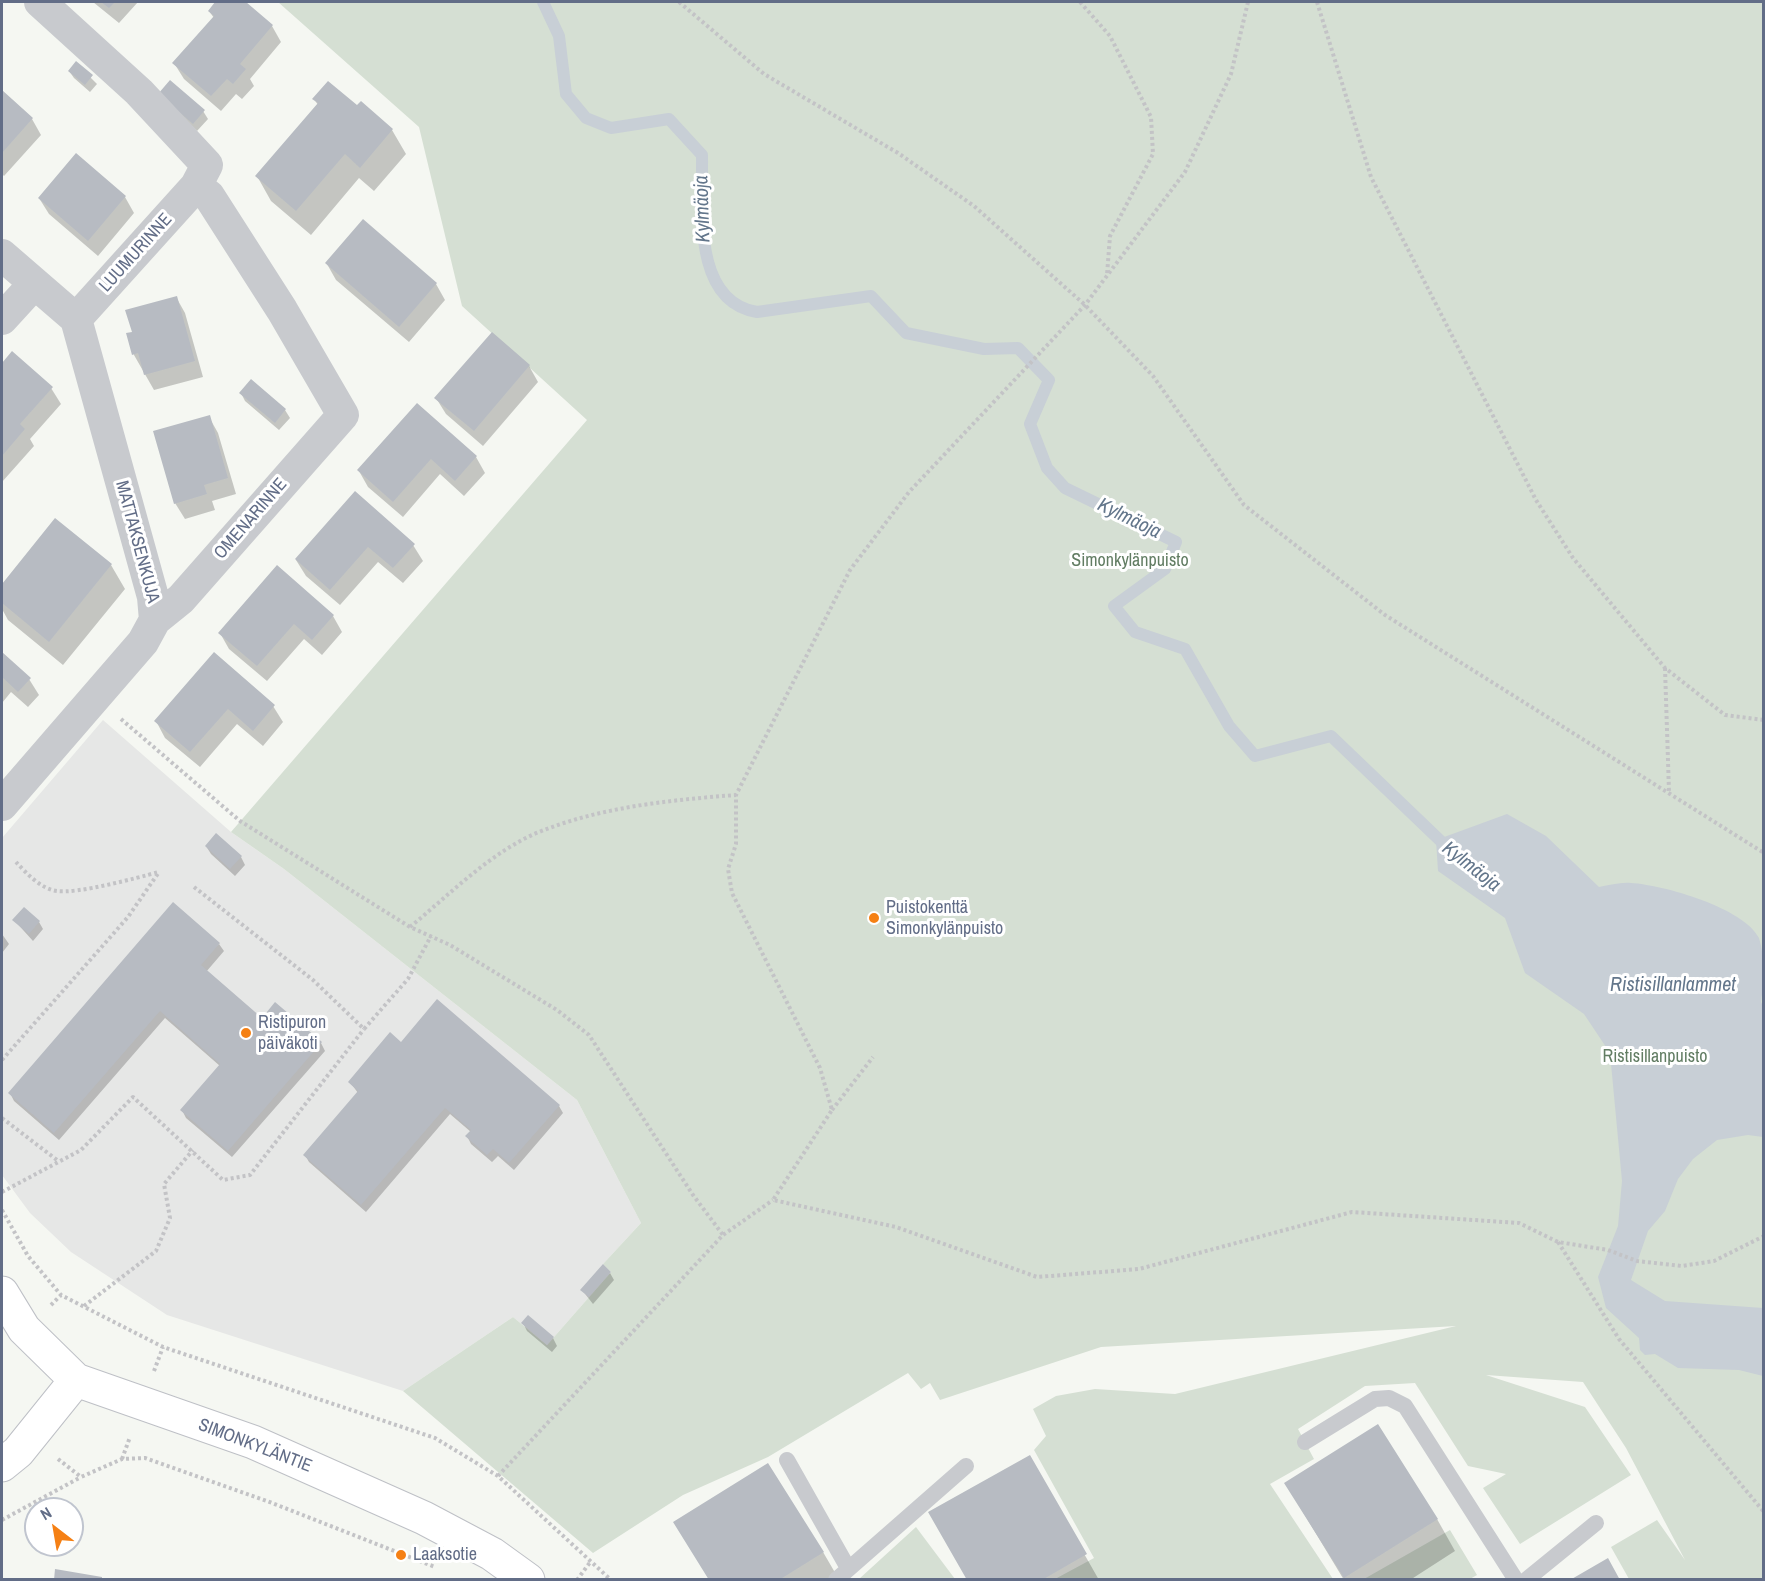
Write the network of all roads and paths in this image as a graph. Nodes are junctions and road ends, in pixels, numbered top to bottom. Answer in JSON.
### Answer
{"nodes":[{"id":1,"x":40,"y":2,"type":"edge"},
{"id":2,"x":679,"y":2,"type":"edge"},
{"id":3,"x":1080,"y":2,"type":"edge"},
{"id":4,"x":1248,"y":2,"type":"edge"},
{"id":5,"x":1317,"y":2,"type":"edge"},
{"id":6,"x":196,"y":186,"type":"junction"},
{"id":7,"x":2,"y":255,"type":"edge"},
{"id":8,"x":1107,"y":275,"type":"junction"},
{"id":9,"x":34,"y":284,"type":"junction"},
{"id":10,"x":1085,"y":305,"type":"junction"},
{"id":11,"x":2,"y":319,"type":"edge"},
{"id":12,"x":76,"y":319,"type":"junction"},
{"id":13,"x":155,"y":620,"type":"junction"},
{"id":14,"x":1665,"y":668,"type":"junction"},
{"id":15,"x":96,"y":697,"type":"junction"},
{"id":16,"x":1764,"y":720,"type":"edge"},
{"id":17,"x":1669,"y":792,"type":"junction"},
{"id":18,"x":736,"y":795,"type":"junction"},
{"id":19,"x":2,"y":805,"type":"edge"},
{"id":20,"x":1764,"y":853,"type":"edge"},
{"id":21,"x":16,"y":862,"type":"dead end"},
{"id":22,"x":194,"y":887,"type":"dead end"},
{"id":23,"x":410,"y":927,"type":"junction"},
{"id":24,"x":431,"y":936,"type":"junction"},
{"id":25,"x":364,"y":1029,"type":"junction"},
{"id":26,"x":873,"y":1057,"type":"dead end"},
{"id":27,"x":2,"y":1060,"type":"edge"},
{"id":28,"x":832,"y":1110,"type":"junction"},
{"id":29,"x":2,"y":1118,"type":"edge"},
{"id":30,"x":193,"y":1150,"type":"junction"},
{"id":31,"x":57,"y":1160,"type":"junction"},
{"id":32,"x":2,"y":1192,"type":"edge"},
{"id":33,"x":772,"y":1200,"type":"junction"},
{"id":34,"x":2,"y":1210,"type":"edge"},
{"id":35,"x":723,"y":1235,"type":"junction"},
{"id":36,"x":1764,"y":1236,"type":"edge"},
{"id":37,"x":1558,"y":1242,"type":"junction"},
{"id":38,"x":2,"y":1293,"type":"edge"},
{"id":39,"x":84,"y":1306,"type":"junction"},
{"id":40,"x":76,"y":1380,"type":"junction"},
{"id":41,"x":30,"y":1437,"type":"junction"},
{"id":42,"x":1305,"y":1442,"type":"dead end"},
{"id":43,"x":787,"y":1460,"type":"dead end"},
{"id":44,"x":2,"y":1465,"type":"edge"},
{"id":45,"x":966,"y":1466,"type":"dead end"},
{"id":46,"x":498,"y":1476,"type":"junction"},
{"id":47,"x":81,"y":1477,"type":"junction"},
{"id":48,"x":1764,"y":1512,"type":"edge"},
{"id":49,"x":2,"y":1520,"type":"edge"},
{"id":50,"x":1596,"y":1523,"type":"dead end"},
{"id":51,"x":591,"y":1561,"type":"junction"},
{"id":52,"x":441,"y":1569,"type":"dead end"},
{"id":53,"x":842,"y":1574,"type":"edge"},
{"id":54,"x":528,"y":1580,"type":"edge"},
{"id":55,"x":577,"y":1580,"type":"edge"},
{"id":56,"x":611,"y":1580,"type":"edge"},
{"id":57,"x":1516,"y":1580,"type":"edge"},
{"id":58,"x":1526,"y":1580,"type":"edge"}],
"edges":[{"from":1,"to":6,"type":"street"},
{"from":2,"to":10,"type":"path"},
{"from":3,"to":8,"type":"path"},
{"from":4,"to":8,"type":"path"},
{"from":5,"to":14,"type":"path"},
{"from":6,"to":12,"type":"street","name":"LUUMURINNE"},
{"from":6,"to":13,"type":"street","name":"OMENARINNE"},
{"from":7,"to":9,"type":"street"},
{"from":8,"to":10,"type":"path"},
{"from":9,"to":11,"type":"street"},
{"from":9,"to":12,"type":"street"},
{"from":10,"to":17,"type":"path"},
{"from":10,"to":18,"type":"path"},
{"from":12,"to":13,"type":"street","name":"MATTAKSENKUJA"},
{"from":13,"to":15,"type":"street","name":"MATTAKSENKUJA"},
{"from":14,"to":16,"type":"path"},
{"from":14,"to":17,"type":"path"},
{"from":15,"to":19,"type":"street","name":"MATTAKSENKUJA"},
{"from":15,"to":23,"type":"path"},
{"from":17,"to":20,"type":"path"},
{"from":18,"to":23,"type":"path"},
{"from":18,"to":28,"type":"path"},
{"from":21,"to":27,"type":"path"},
{"from":22,"to":25,"type":"path"},
{"from":23,"to":24,"type":"path"},
{"from":24,"to":25,"type":"path"},
{"from":24,"to":35,"type":"path"},
{"from":25,"to":30,"type":"path"},
{"from":26,"to":28,"type":"path"},
{"from":28,"to":33,"type":"path"},
{"from":29,"to":31,"type":"path"},
{"from":30,"to":31,"type":"path"},
{"from":30,"to":39,"type":"path"},
{"from":31,"to":32,"type":"path"},
{"from":33,"to":35,"type":"path"},
{"from":33,"to":37,"type":"path"},
{"from":34,"to":39,"type":"path"},
{"from":35,"to":46,"type":"path"},
{"from":36,"to":37,"type":"path"},
{"from":37,"to":48,"type":"path"},
{"from":38,"to":40,"type":"main road"},
{"from":39,"to":46,"type":"path"},
{"from":40,"to":41,"type":"main road"},
{"from":40,"to":54,"type":"main road","name":"SIMONKYLÄNTIE"},
{"from":41,"to":44,"type":"main road"},
{"from":41,"to":47,"type":"path"},
{"from":42,"to":57,"type":"lane"},
{"from":43,"to":53,"type":"lane"},
{"from":45,"to":53,"type":"lane"},
{"from":46,"to":51,"type":"path"},
{"from":47,"to":49,"type":"path"},
{"from":47,"to":52,"type":"path"},
{"from":50,"to":58,"type":"lane"},
{"from":51,"to":55,"type":"path"},
{"from":51,"to":56,"type":"path"}]}
